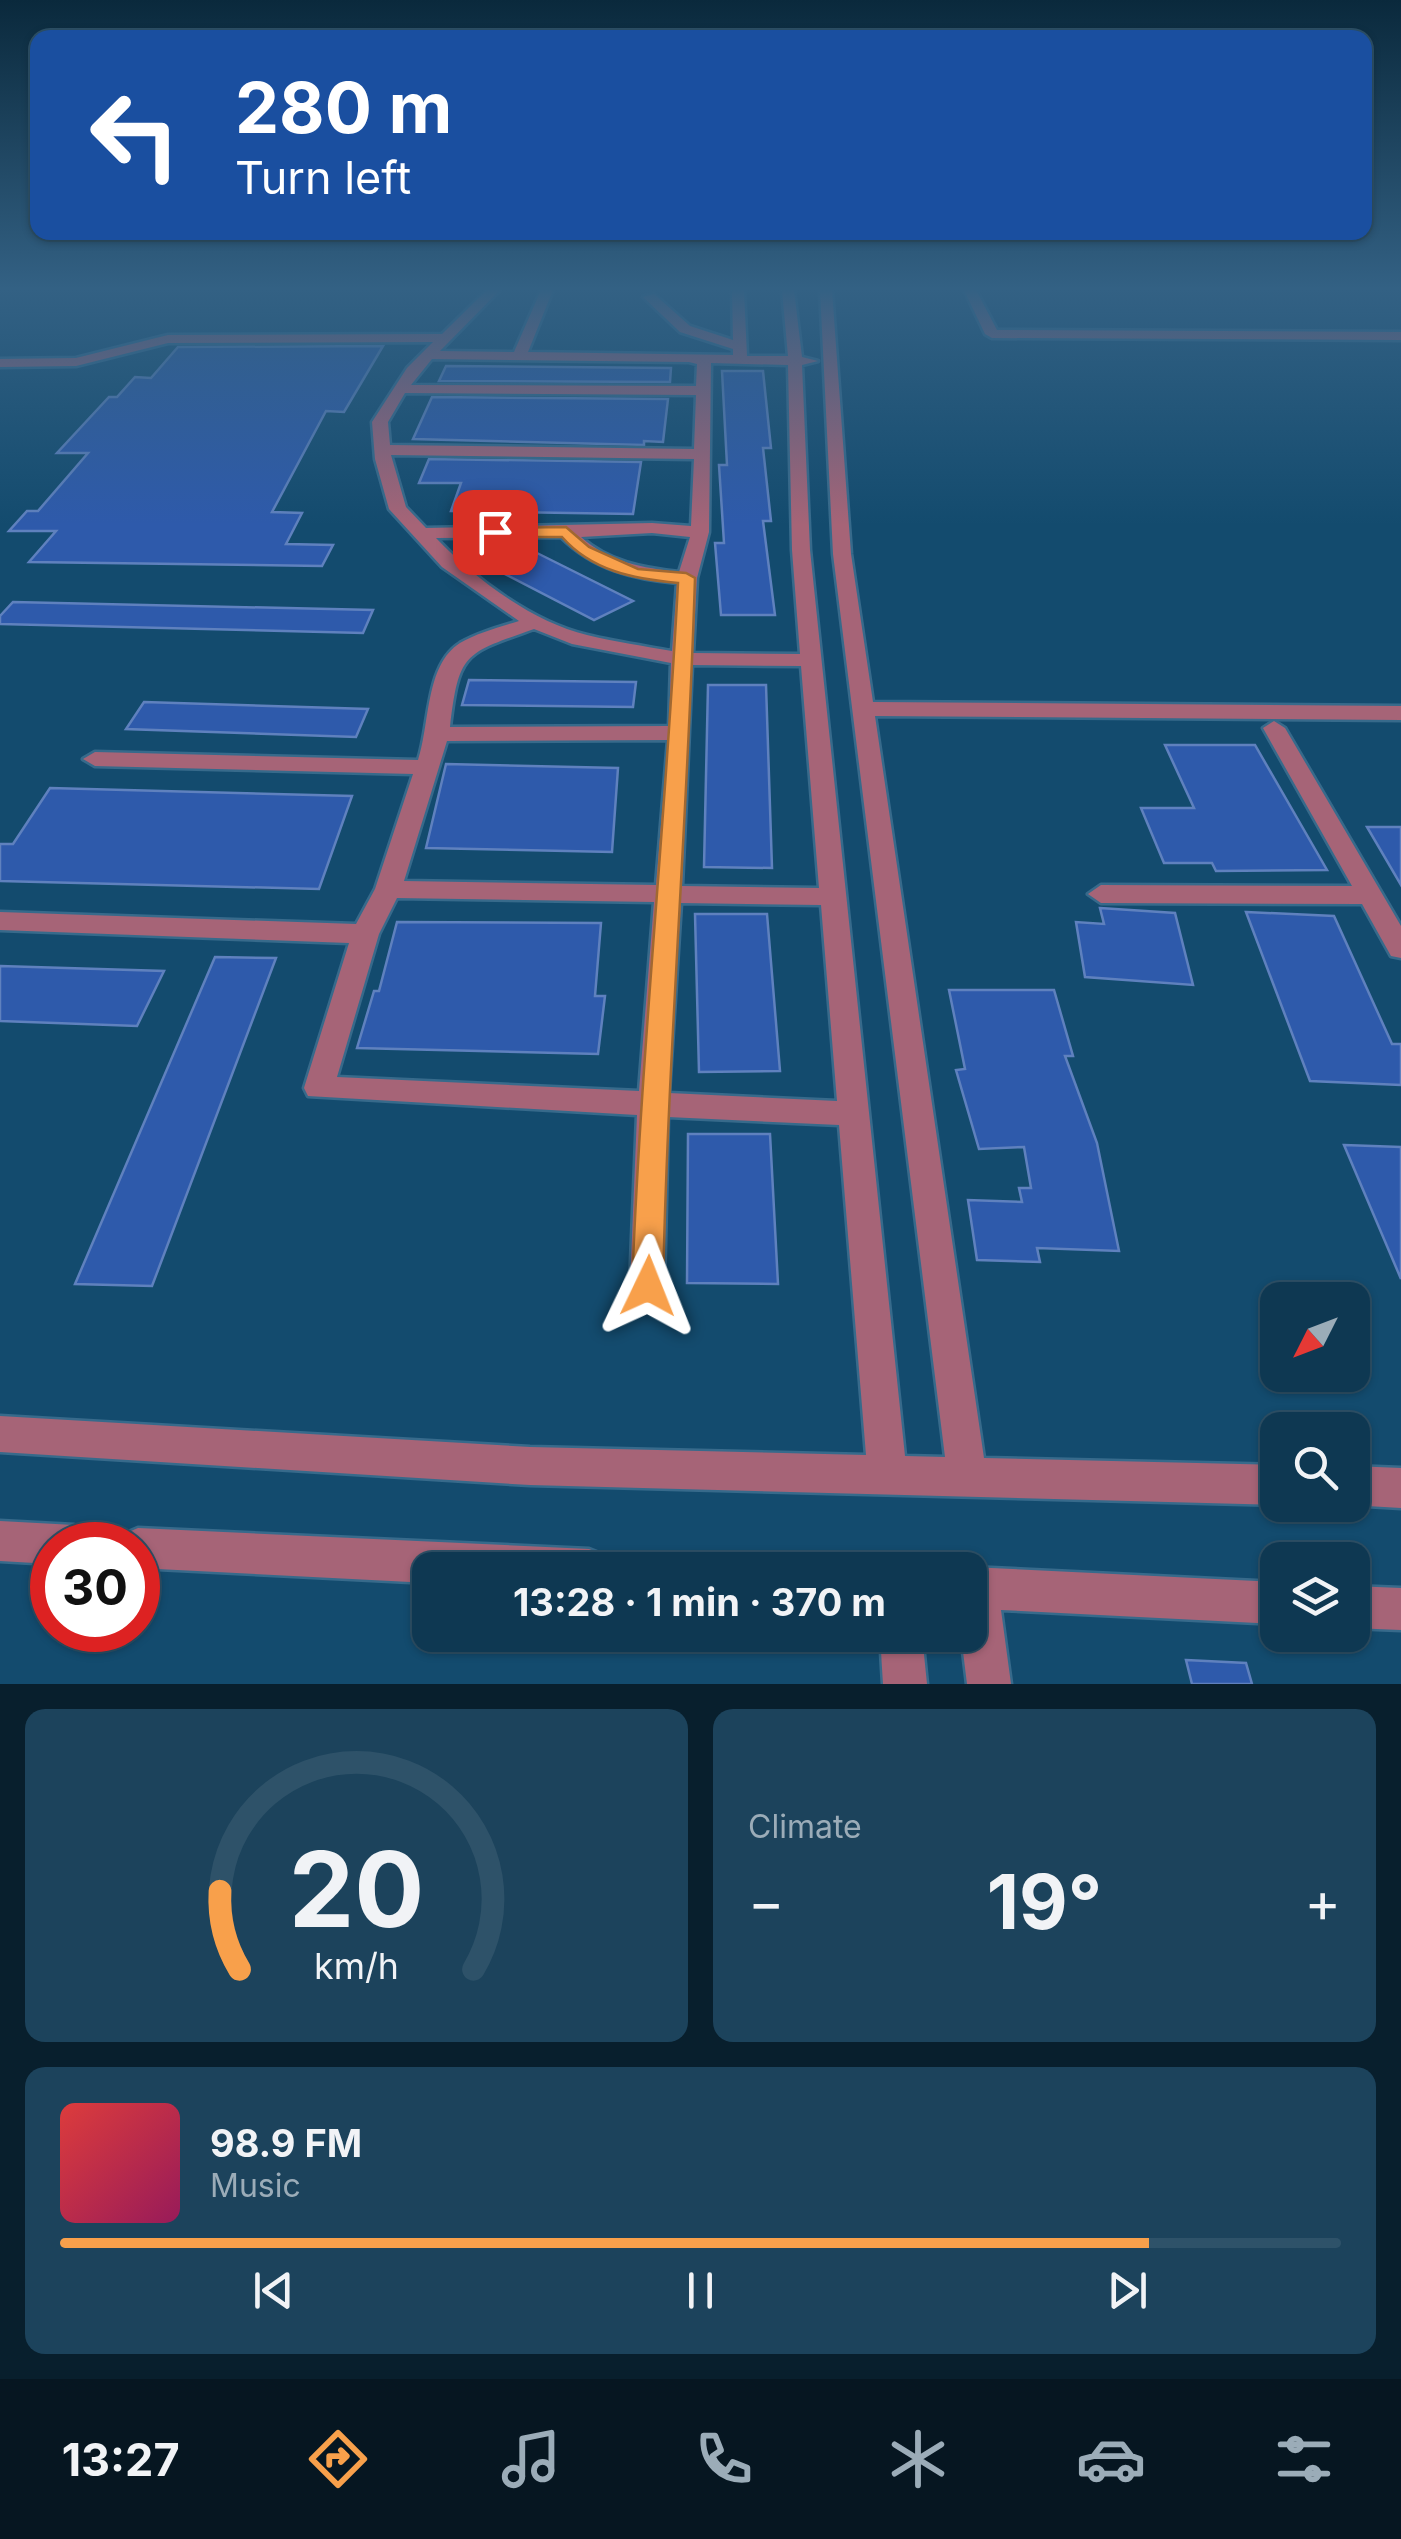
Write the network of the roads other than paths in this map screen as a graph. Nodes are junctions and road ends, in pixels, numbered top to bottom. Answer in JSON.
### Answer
{"nodes":[{"id":1,"x":417,"y":369,"type":"edge"},
{"id":2,"x":706,"y":369,"type":"edge"},
{"id":3,"x":795,"y":369,"type":"edge"},
{"id":4,"x":832,"y":369,"type":"edge"},
{"id":5,"x":400,"y":389,"type":"junction"},
{"id":6,"x":705,"y":391,"type":"junction"},
{"id":7,"x":383,"y":450,"type":"junction"},
{"id":8,"x":700,"y":454,"type":"junction"},
{"id":9,"x":566,"y":532,"type":"junction"},
{"id":10,"x":700,"y":532,"type":"junction"},
{"id":11,"x":423,"y":534,"type":"junction"},
{"id":12,"x":686,"y":578,"type":"junction"},
{"id":13,"x":534,"y":622,"type":"junction"},
{"id":14,"x":682,"y":659,"type":"junction"},
{"id":15,"x":812,"y":660,"type":"junction"},
{"id":16,"x":1401,"y":713,"type":"edge"},
{"id":17,"x":864,"y":716,"type":"junction"},
{"id":18,"x":1274,"y":728,"type":"junction"},
{"id":19,"x":1401,"y":729,"type":"edge"},
{"id":20,"x":438,"y":734,"type":"junction"},
{"id":21,"x":680,"y":734,"type":"junction"},
{"id":22,"x":96,"y":759,"type":"dead end"},
{"id":23,"x":428,"y":767,"type":"junction"},
{"id":24,"x":388,"y":889,"type":"junction"},
{"id":25,"x":669,"y":894,"type":"junction"},
{"id":26,"x":1101,"y":894,"type":"dead end"},
{"id":27,"x":1370,"y":895,"type":"junction"},
{"id":28,"x":833,"y":896,"type":"junction"},
{"id":29,"x":0,"y":921,"type":"edge"},
{"id":30,"x":365,"y":934,"type":"junction"},
{"id":31,"x":1401,"y":949,"type":"edge"},
{"id":32,"x":653,"y":1104,"type":"junction"},
{"id":33,"x":853,"y":1114,"type":"junction"},
{"id":34,"x":648,"y":1286,"type":"dead end"},
{"id":35,"x":0,"y":1434,"type":"edge"},
{"id":36,"x":887,"y":1476,"type":"junction"},
{"id":37,"x":967,"y":1477,"type":"junction"},
{"id":38,"x":1260,"y":1484,"type":"edge"},
{"id":39,"x":1370,"y":1487,"type":"edge"},
{"id":40,"x":1401,"y":1488,"type":"edge"},
{"id":41,"x":0,"y":1542,"type":"edge"},
{"id":42,"x":30,"y":1543,"type":"edge"},
{"id":43,"x":160,"y":1549,"type":"edge"},
{"id":44,"x":412,"y":1561,"type":"edge"},
{"id":45,"x":987,"y":1590,"type":"edge"},
{"id":46,"x":1260,"y":1602,"type":"edge"},
{"id":47,"x":1370,"y":1608,"type":"edge"},
{"id":48,"x":1401,"y":1609,"type":"edge"},
{"id":49,"x":902,"y":1652,"type":"edge"},
{"id":50,"x":984,"y":1652,"type":"edge"},
{"id":51,"x":904,"y":1684,"type":"edge"},
{"id":52,"x":989,"y":1684,"type":"edge"}],
"edges":[{"from":1,"to":5,"type":"street"},
{"from":2,"to":6,"type":"street"},
{"from":3,"to":15,"type":"street"},
{"from":4,"to":17,"type":"street"},
{"from":5,"to":6,"type":"street"},
{"from":5,"to":7,"type":"street"},
{"from":6,"to":8,"type":"street"},
{"from":7,"to":8,"type":"street"},
{"from":7,"to":11,"type":"street"},
{"from":8,"to":10,"type":"street"},
{"from":9,"to":10,"type":"street"},
{"from":9,"to":11,"type":"street"},
{"from":9,"to":12,"type":"street"},
{"from":10,"to":12,"type":"street"},
{"from":11,"to":13,"type":"street"},
{"from":12,"to":14,"type":"street"},
{"from":13,"to":14,"type":"street"},
{"from":13,"to":20,"type":"street"},
{"from":14,"to":15,"type":"street"},
{"from":14,"to":21,"type":"street"},
{"from":15,"to":28,"type":"street"},
{"from":16,"to":17,"type":"street"},
{"from":17,"to":18,"type":"street"},
{"from":17,"to":37,"type":"street"},
{"from":18,"to":19,"type":"street"},
{"from":18,"to":27,"type":"street"},
{"from":20,"to":21,"type":"street"},
{"from":20,"to":23,"type":"street"},
{"from":21,"to":25,"type":"street"},
{"from":22,"to":23,"type":"street"},
{"from":23,"to":24,"type":"street"},
{"from":24,"to":25,"type":"street"},
{"from":24,"to":30,"type":"street"},
{"from":25,"to":28,"type":"street"},
{"from":25,"to":32,"type":"street"},
{"from":26,"to":27,"type":"street"},
{"from":27,"to":31,"type":"street"},
{"from":28,"to":33,"type":"street"},
{"from":29,"to":30,"type":"street"},
{"from":30,"to":32,"type":"street"},
{"from":32,"to":33,"type":"street"},
{"from":32,"to":34,"type":"street"},
{"from":33,"to":36,"type":"street"},
{"from":35,"to":36,"type":"street"},
{"from":36,"to":37,"type":"street"},
{"from":37,"to":38,"type":"street"},
{"from":39,"to":40,"type":"street"},
{"from":41,"to":42,"type":"street"},
{"from":43,"to":44,"type":"street"},
{"from":45,"to":46,"type":"street"},
{"from":47,"to":48,"type":"street"},
{"from":49,"to":51,"type":"street"},
{"from":50,"to":52,"type":"street"}]}
